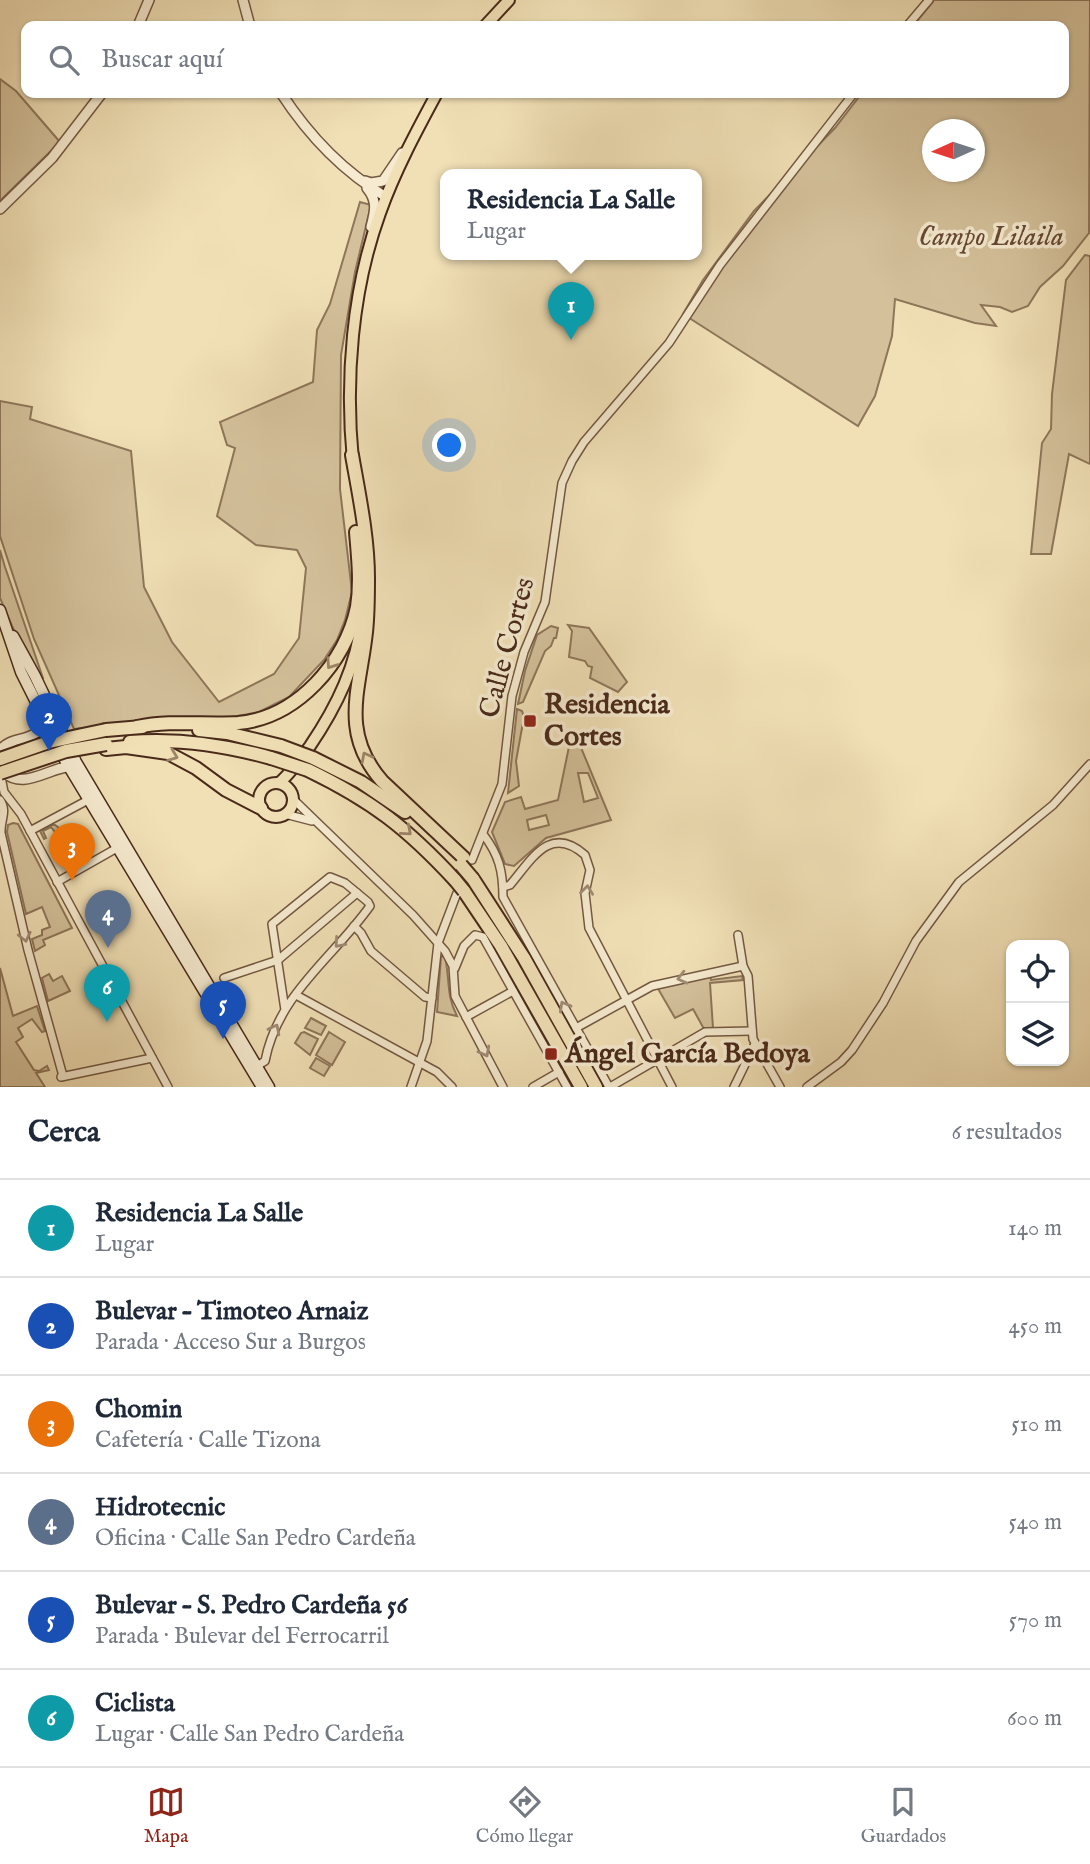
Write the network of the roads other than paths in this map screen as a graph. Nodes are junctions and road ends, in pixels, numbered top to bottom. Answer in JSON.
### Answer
{"nodes":[{"id":1,"x":149,"y":0,"type":"edge"},
{"id":2,"x":243,"y":0,"type":"edge"},
{"id":3,"x":509,"y":0,"type":"edge"},
{"id":4,"x":929,"y":0,"type":"edge"},
{"id":5,"x":140,"y":21,"type":"edge"},
{"id":6,"x":249,"y":21,"type":"edge"},
{"id":7,"x":490,"y":21,"type":"edge"},
{"id":8,"x":911,"y":21,"type":"edge"},
{"id":9,"x":98,"y":98,"type":"edge"},
{"id":10,"x":285,"y":98,"type":"edge"},
{"id":11,"x":434,"y":98,"type":"edge"},
{"id":12,"x":850,"y":98,"type":"edge"},
{"id":13,"x":414,"y":134,"type":"junction"},
{"id":14,"x":359,"y":179,"type":"junction"},
{"id":15,"x":386,"y":197,"type":"junction"},
{"id":16,"x":0,"y":209,"type":"edge"},
{"id":17,"x":364,"y":271,"type":"junction"},
{"id":18,"x":352,"y":455,"type":"junction"},
{"id":19,"x":0,"y":610,"type":"edge"},
{"id":20,"x":5,"y":623,"type":"junction"},
{"id":21,"x":35,"y":676,"type":"junction"},
{"id":22,"x":46,"y":722,"type":"junction"},
{"id":23,"x":137,"y":727,"type":"junction"},
{"id":24,"x":106,"y":746,"type":"junction"},
{"id":25,"x":1,"y":749,"type":"edge"},
{"id":26,"x":310,"y":764,"type":"junction"},
{"id":27,"x":1090,"y":764,"type":"edge"},
{"id":28,"x":68,"y":766,"type":"junction"},
{"id":29,"x":0,"y":772,"type":"edge"},
{"id":30,"x":287,"y":790,"type":"junction"},
{"id":31,"x":0,"y":799,"type":"edge"},
{"id":32,"x":85,"y":801,"type":"junction"},
{"id":33,"x":16,"y":808,"type":"junction"},
{"id":34,"x":261,"y":808,"type":"junction"},
{"id":35,"x":285,"y":814,"type":"junction"},
{"id":36,"x":111,"y":822,"type":"junction"},
{"id":37,"x":314,"y":822,"type":"junction"},
{"id":38,"x":30,"y":831,"type":"junction"},
{"id":39,"x":483,"y":835,"type":"junction"},
{"id":40,"x":117,"y":848,"type":"junction"},
{"id":41,"x":469,"y":867,"type":"junction"},
{"id":42,"x":57,"y":882,"type":"junction"},
{"id":43,"x":503,"y":887,"type":"junction"},
{"id":44,"x":459,"y":888,"type":"junction"},
{"id":45,"x":357,"y":893,"type":"junction"},
{"id":46,"x":354,"y":926,"type":"junction"},
{"id":47,"x":738,"y":935,"type":"dead end"},
{"id":48,"x":438,"y":943,"type":"junction"},
{"id":49,"x":464,"y":946,"type":"junction"},
{"id":50,"x":278,"y":960,"type":"junction"},
{"id":51,"x":743,"y":966,"type":"junction"},
{"id":52,"x":454,"y":971,"type":"junction"},
{"id":53,"x":224,"y":978,"type":"dead end"},
{"id":54,"x":513,"y":991,"type":"junction"},
{"id":55,"x":296,"y":995,"type":"junction"},
{"id":56,"x":432,"y":998,"type":"junction"},
{"id":57,"x":625,"y":1001,"type":"junction"},
{"id":58,"x":285,"y":1010,"type":"junction"},
{"id":59,"x":466,"y":1017,"type":"junction"},
{"id":60,"x":576,"y":1028,"type":"junction"},
{"id":61,"x":752,"y":1031,"type":"junction"},
{"id":62,"x":755,"y":1044,"type":"junction"},
{"id":63,"x":152,"y":1058,"type":"junction"},
{"id":64,"x":657,"y":1061,"type":"junction"},
{"id":65,"x":261,"y":1063,"type":"junction"},
{"id":66,"x":421,"y":1063,"type":"junction"},
{"id":67,"x":559,"y":1072,"type":"junction"},
{"id":68,"x":168,"y":1087,"type":"edge"},
{"id":69,"x":262,"y":1087,"type":"edge"},
{"id":70,"x":270,"y":1087,"type":"edge"},
{"id":71,"x":411,"y":1087,"type":"edge"},
{"id":72,"x":452,"y":1087,"type":"edge"},
{"id":73,"x":503,"y":1087,"type":"edge"},
{"id":74,"x":533,"y":1087,"type":"edge"},
{"id":75,"x":567,"y":1087,"type":"edge"},
{"id":76,"x":581,"y":1087,"type":"edge"},
{"id":77,"x":596,"y":1087,"type":"edge"},
{"id":78,"x":609,"y":1087,"type":"edge"},
{"id":79,"x":672,"y":1087,"type":"edge"},
{"id":80,"x":734,"y":1087,"type":"edge"},
{"id":81,"x":780,"y":1087,"type":"edge"},
{"id":82,"x":807,"y":1087,"type":"edge"}],
"edges":[{"from":1,"to":5,"type":"street"},
{"from":2,"to":6,"type":"street"},
{"from":3,"to":7,"type":"main road"},
{"from":4,"to":8,"type":"street"},
{"from":9,"to":16,"type":"street"},
{"from":10,"to":14,"type":"street"},
{"from":11,"to":13,"type":"main road"},
{"from":12,"to":39,"type":"street","name":"Calle Cortes"},
{"from":13,"to":14,"type":"street"},
{"from":13,"to":15,"type":"main road"},
{"from":14,"to":15,"type":"street"},
{"from":14,"to":17,"type":"street"},
{"from":15,"to":17,"type":"main road"},
{"from":17,"to":18,"type":"main road"},
{"from":18,"to":23,"type":"highway","one_way":true},
{"from":18,"to":30,"type":"main road"},
{"from":41,"to":18,"type":"highway","one_way":true},
{"from":19,"to":20,"type":"main road"},
{"from":20,"to":21,"type":"main road"},
{"from":20,"to":22,"type":"main road"},
{"from":21,"to":22,"type":"street"},
{"from":21,"to":36,"type":"main road"},
{"from":22,"to":25,"type":"street"},
{"from":22,"to":28,"type":"main road"},
{"from":23,"to":25,"type":"highway","bridge":true},
{"from":23,"to":26,"type":"highway","bridge":true},
{"from":24,"to":26,"type":"highway","bridge":true},
{"from":24,"to":29,"type":"highway","bridge":true},
{"from":24,"to":34,"type":"highway","one_way":true},
{"from":26,"to":41,"type":"highway"},
{"from":26,"to":44,"type":"highway","one_way":true},
{"from":27,"to":82,"type":"street"},
{"from":28,"to":29,"type":"street"},
{"from":28,"to":32,"type":"main road"},
{"from":28,"to":36,"type":"street"},
{"from":29,"to":33,"type":"street"},
{"from":30,"to":34,"type":"main road"},
{"from":30,"to":35,"type":"main road"},
{"from":30,"to":37,"type":"street"},
{"from":31,"to":33,"type":"street"},
{"from":31,"to":63,"type":"street","one_way":true},
{"from":32,"to":38,"type":"street"},
{"from":32,"to":40,"type":"main road"},
{"from":33,"to":38,"type":"street"},
{"from":34,"to":35,"type":"main road"},
{"from":35,"to":37,"type":"street"},
{"from":36,"to":65,"type":"main road"},
{"from":37,"to":48,"type":"street"},
{"from":38,"to":42,"type":"street"},
{"from":39,"to":41,"type":"street","name":"Calle Cortes"},
{"from":39,"to":43,"type":"street"},
{"from":40,"to":42,"type":"street"},
{"from":40,"to":69,"type":"main road"},
{"from":41,"to":77,"type":"highway"},
{"from":42,"to":63,"type":"street"},
{"from":57,"to":43,"type":"street","one_way":true},
{"from":60,"to":43,"type":"street","one_way":true},
{"from":44,"to":48,"type":"street"},
{"from":44,"to":76,"type":"highway"},
{"from":45,"to":46,"type":"street"},
{"from":45,"to":50,"type":"street"},
{"from":45,"to":50,"type":"street"},
{"from":46,"to":55,"type":"street","one_way":true},
{"from":46,"to":56,"type":"street"},
{"from":47,"to":51,"type":"street"},
{"from":48,"to":49,"type":"street"},
{"from":48,"to":52,"type":"street"},
{"from":48,"to":56,"type":"street"},
{"from":49,"to":52,"type":"street"},
{"from":49,"to":54,"type":"street"},
{"from":50,"to":53,"type":"street"},
{"from":50,"to":58,"type":"street"},
{"from":51,"to":57,"type":"street","one_way":true},
{"from":51,"to":61,"type":"street"},
{"from":52,"to":59,"type":"street"},
{"from":54,"to":59,"type":"street"},
{"from":54,"to":67,"type":"street"},
{"from":55,"to":58,"type":"street"},
{"from":55,"to":66,"type":"street"},
{"from":56,"to":66,"type":"street"},
{"from":57,"to":60,"type":"street"},
{"from":57,"to":64,"type":"street"},
{"from":65,"to":58,"type":"street","one_way":true},
{"from":59,"to":73,"type":"street","one_way":true},
{"from":60,"to":78,"type":"street"},
{"from":61,"to":62,"type":"street"},
{"from":61,"to":64,"type":"street"},
{"from":62,"to":80,"type":"street"},
{"from":62,"to":81,"type":"street"},
{"from":63,"to":68,"type":"street"},
{"from":64,"to":78,"type":"street"},
{"from":64,"to":79,"type":"street"},
{"from":65,"to":70,"type":"main road"},
{"from":66,"to":71,"type":"street"},
{"from":66,"to":72,"type":"street"},
{"from":67,"to":74,"type":"street"},
{"from":67,"to":75,"type":"street"}]}
